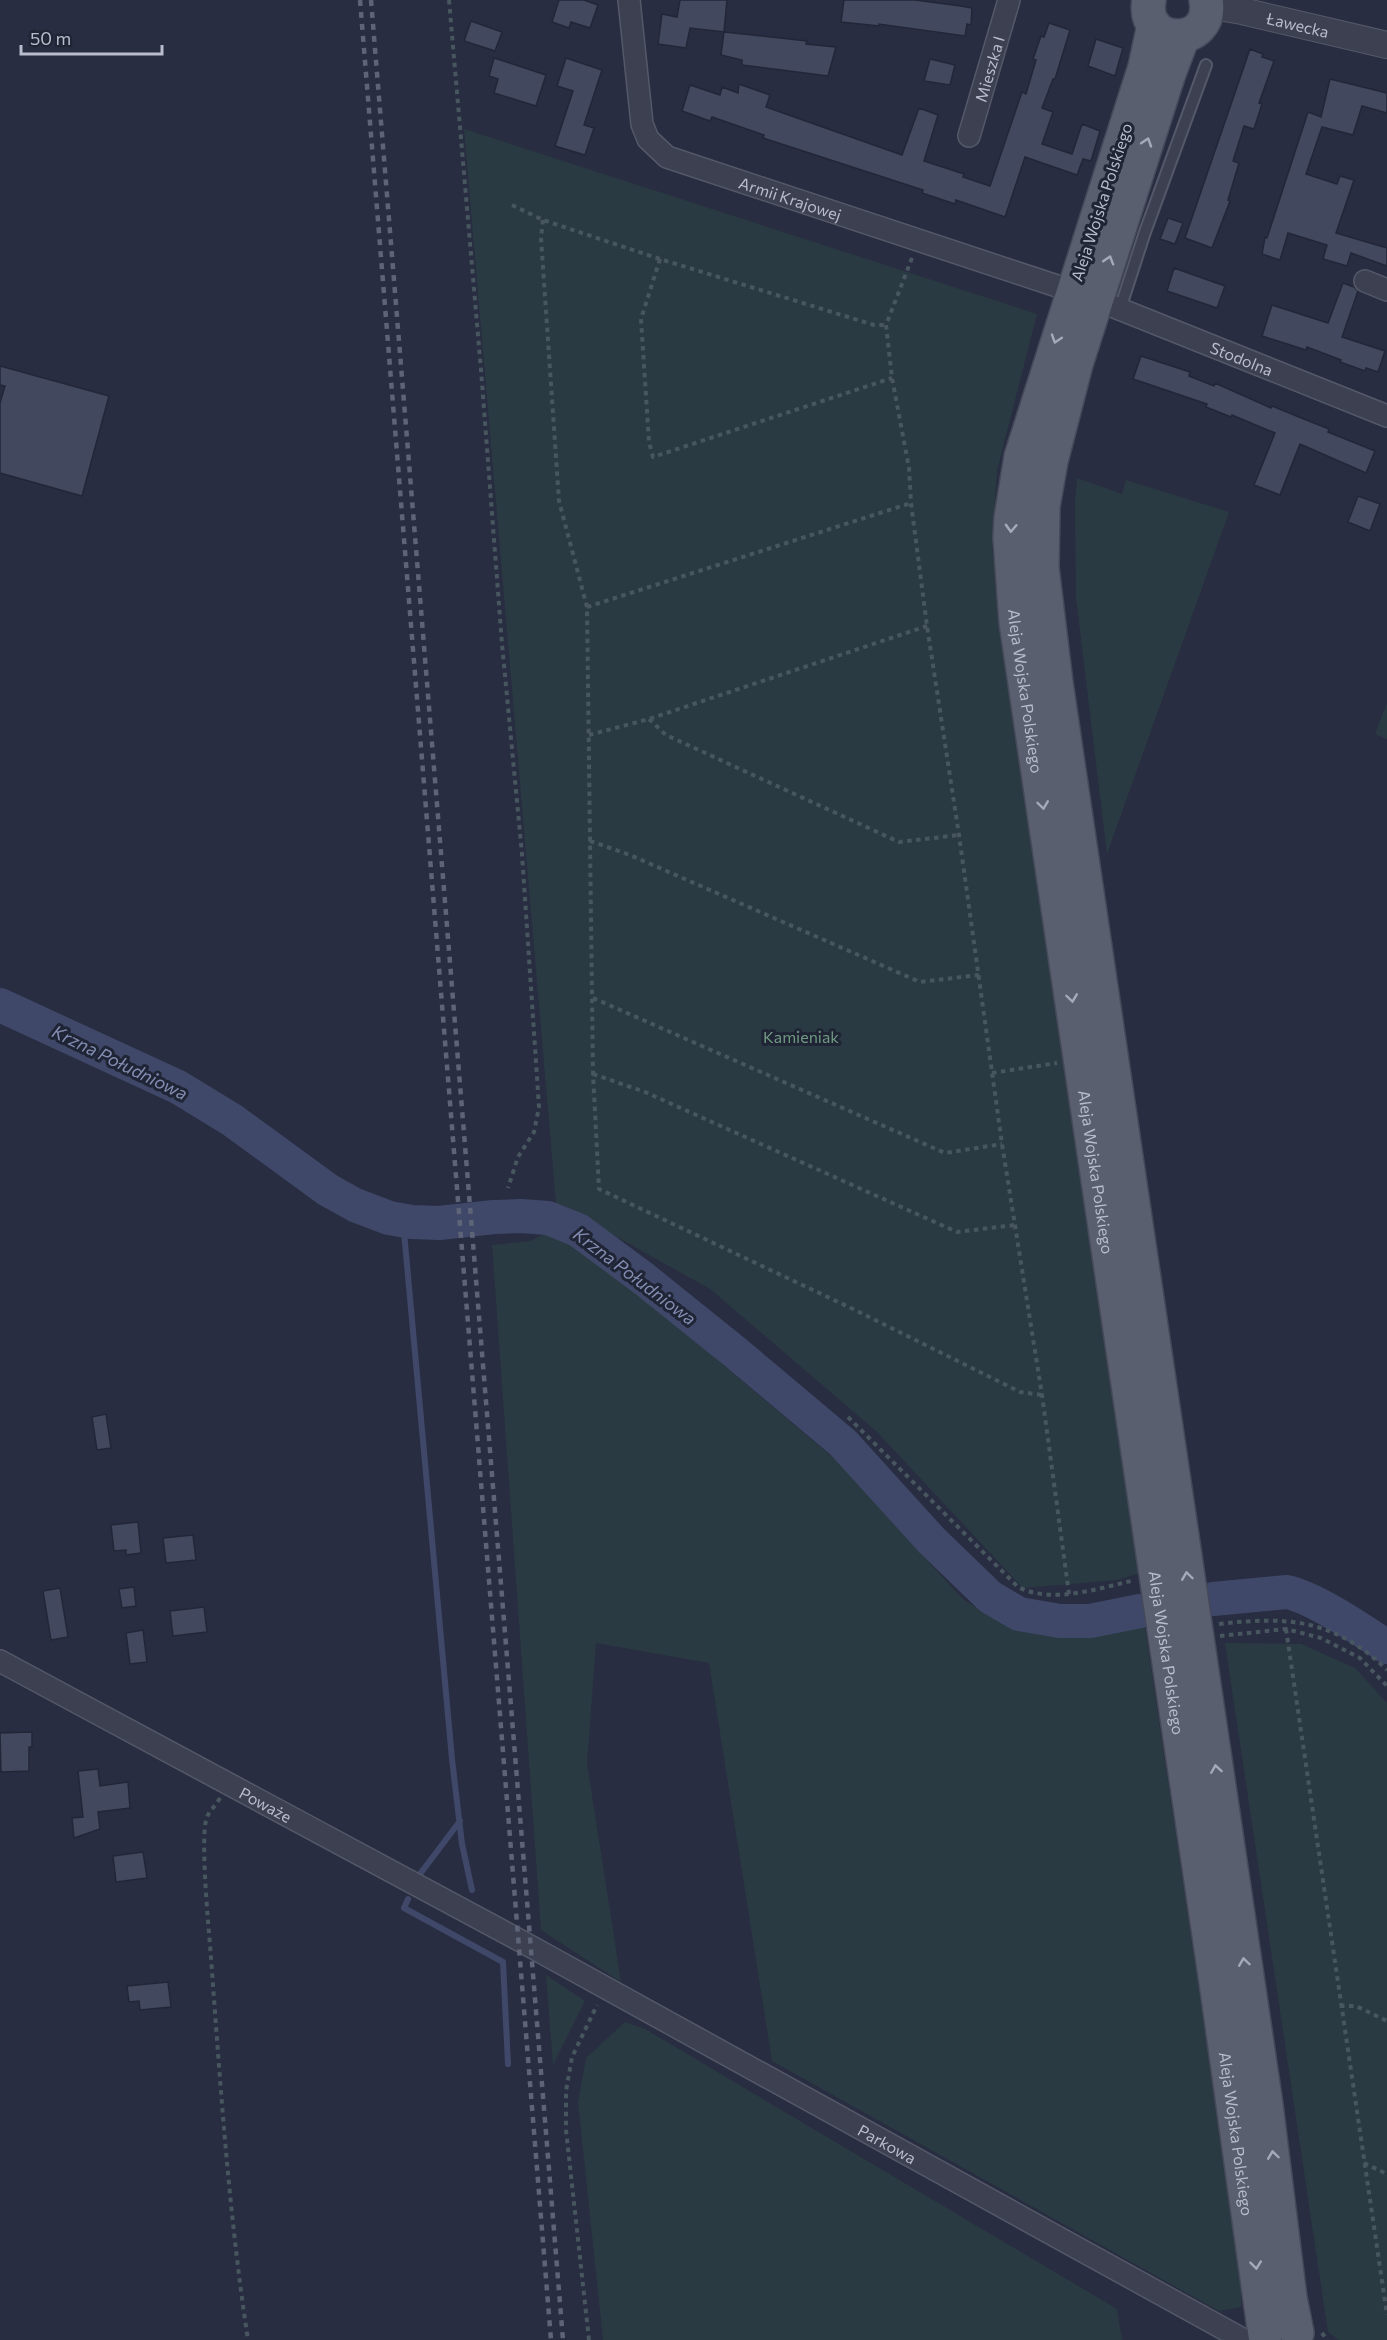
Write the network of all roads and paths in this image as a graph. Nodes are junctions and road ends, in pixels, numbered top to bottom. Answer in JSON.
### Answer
{"nodes":[{"id":1,"x":449,"y":0,"type":"edge"},
{"id":2,"x":629,"y":0,"type":"edge"},
{"id":3,"x":1009,"y":0,"type":"edge"},
{"id":4,"x":1207,"y":3,"type":"edge"},
{"id":5,"x":1162,"y":20,"type":"edge"},
{"id":6,"x":1387,"y":45,"type":"edge"},
{"id":7,"x":1206,"y":65,"type":"dead end"},
{"id":8,"x":969,"y":136,"type":"dead end"},
{"id":9,"x":512,"y":205,"type":"dead end"},
{"id":10,"x":543,"y":220,"type":"junction"},
{"id":11,"x":919,"y":241,"type":"junction"},
{"id":12,"x":660,"y":259,"type":"junction"},
{"id":13,"x":1365,"y":281,"type":"dead end"},
{"id":14,"x":1387,"y":290,"type":"edge"},
{"id":15,"x":1096,"y":300,"type":"junction"},
{"id":16,"x":886,"y":325,"type":"junction"},
{"id":17,"x":892,"y":378,"type":"junction"},
{"id":18,"x":1387,"y":416,"type":"edge"},
{"id":19,"x":911,"y":503,"type":"junction"},
{"id":20,"x":587,"y":607,"type":"junction"},
{"id":21,"x":927,"y":626,"type":"junction"},
{"id":22,"x":649,"y":719,"type":"junction"},
{"id":23,"x":590,"y":735,"type":"junction"},
{"id":24,"x":959,"y":835,"type":"junction"},
{"id":25,"x":590,"y":841,"type":"junction"},
{"id":26,"x":979,"y":975,"type":"junction"},
{"id":27,"x":593,"y":998,"type":"junction"},
{"id":28,"x":1064,"y":1062,"type":"dead end"},
{"id":29,"x":992,"y":1073,"type":"junction"},
{"id":30,"x":593,"y":1074,"type":"junction"},
{"id":31,"x":1002,"y":1144,"type":"junction"},
{"id":32,"x":508,"y":1188,"type":"dead end"},
{"id":33,"x":1016,"y":1225,"type":"junction"},
{"id":34,"x":1042,"y":1395,"type":"junction"},
{"id":35,"x":848,"y":1417,"type":"dead end"},
{"id":36,"x":1156,"y":1576,"type":"junction"},
{"id":37,"x":1069,"y":1594,"type":"junction"},
{"id":38,"x":1212,"y":1625,"type":"dead end"},
{"id":39,"x":1286,"y":1629,"type":"junction"},
{"id":40,"x":1212,"y":1637,"type":"dead end"},
{"id":41,"x":0,"y":1661,"type":"edge"},
{"id":42,"x":1387,"y":1670,"type":"edge"},
{"id":43,"x":1387,"y":1686,"type":"edge"},
{"id":44,"x":226,"y":1783,"type":"junction"},
{"id":45,"x":531,"y":1947,"type":"joint"},
{"id":46,"x":606,"y":1989,"type":"junction"},
{"id":47,"x":1340,"y":2006,"type":"junction"},
{"id":48,"x":1387,"y":2021,"type":"edge"},
{"id":49,"x":1363,"y":2163,"type":"junction"},
{"id":50,"x":1387,"y":2174,"type":"edge"},
{"id":51,"x":1387,"y":2315,"type":"edge"},
{"id":52,"x":1275,"y":2338,"type":"edge"},
{"id":53,"x":248,"y":2340,"type":"edge"},
{"id":54,"x":589,"y":2340,"type":"edge"}],
"edges":[{"from":1,"to":32,"type":"path"},
{"from":2,"to":11,"type":"street","name":"Armii Krajowej"},
{"from":3,"to":8,"type":"street","name":"Mieszka I"},
{"from":4,"to":5,"type":"main road"},
{"from":4,"to":6,"type":"street","name":"Ławecka"},
{"from":5,"to":15,"type":"main road","name":"Aleja Wojska Polskiego"},
{"from":7,"to":15,"type":"lane"},
{"from":9,"to":10,"type":"path"},
{"from":10,"to":12,"type":"path"},
{"from":10,"to":20,"type":"path"},
{"from":11,"to":15,"type":"street","name":"Armii Krajowej"},
{"from":11,"to":16,"type":"path"},
{"from":12,"to":16,"type":"path"},
{"from":12,"to":17,"type":"path"},
{"from":13,"to":14,"type":"street"},
{"from":15,"to":18,"type":"street","name":"Stodolna"},
{"from":15,"to":36,"type":"main road","name":"Aleja Wojska Polskiego","one_way":true},
{"from":52,"to":15,"type":"main road","name":"Aleja Wojska Polskiego","one_way":true},
{"from":16,"to":17,"type":"path"},
{"from":17,"to":19,"type":"path"},
{"from":19,"to":20,"type":"path"},
{"from":19,"to":21,"type":"path"},
{"from":20,"to":23,"type":"path"},
{"from":21,"to":22,"type":"path"},
{"from":21,"to":24,"type":"path"},
{"from":22,"to":23,"type":"path"},
{"from":22,"to":24,"type":"path"},
{"from":23,"to":25,"type":"path"},
{"from":24,"to":26,"type":"path"},
{"from":25,"to":26,"type":"path"},
{"from":25,"to":27,"type":"path"},
{"from":26,"to":29,"type":"path"},
{"from":27,"to":30,"type":"path"},
{"from":27,"to":31,"type":"path"},
{"from":28,"to":29,"type":"path"},
{"from":29,"to":31,"type":"path"},
{"from":30,"to":33,"type":"path"},
{"from":30,"to":34,"type":"path"},
{"from":31,"to":33,"type":"path"},
{"from":33,"to":34,"type":"path"},
{"from":34,"to":37,"type":"path"},
{"from":35,"to":37,"type":"path"},
{"from":36,"to":37,"type":"path"},
{"from":36,"to":52,"type":"main road","name":"Aleja Wojska Polskiego","one_way":true},
{"from":38,"to":42,"type":"path"},
{"from":39,"to":40,"type":"path"},
{"from":39,"to":43,"type":"path"},
{"from":39,"to":47,"type":"path"},
{"from":41,"to":44,"type":"street","name":"Poważe"},
{"from":44,"to":45,"type":"street","name":"Poważe"},
{"from":44,"to":53,"type":"path"},
{"from":45,"to":46,"type":"street","name":"Parkowa"},
{"from":46,"to":52,"type":"street","name":"Parkowa"},
{"from":46,"to":54,"type":"path"},
{"from":47,"to":48,"type":"path"},
{"from":47,"to":49,"type":"path"},
{"from":49,"to":50,"type":"path"},
{"from":49,"to":51,"type":"path"}]}
